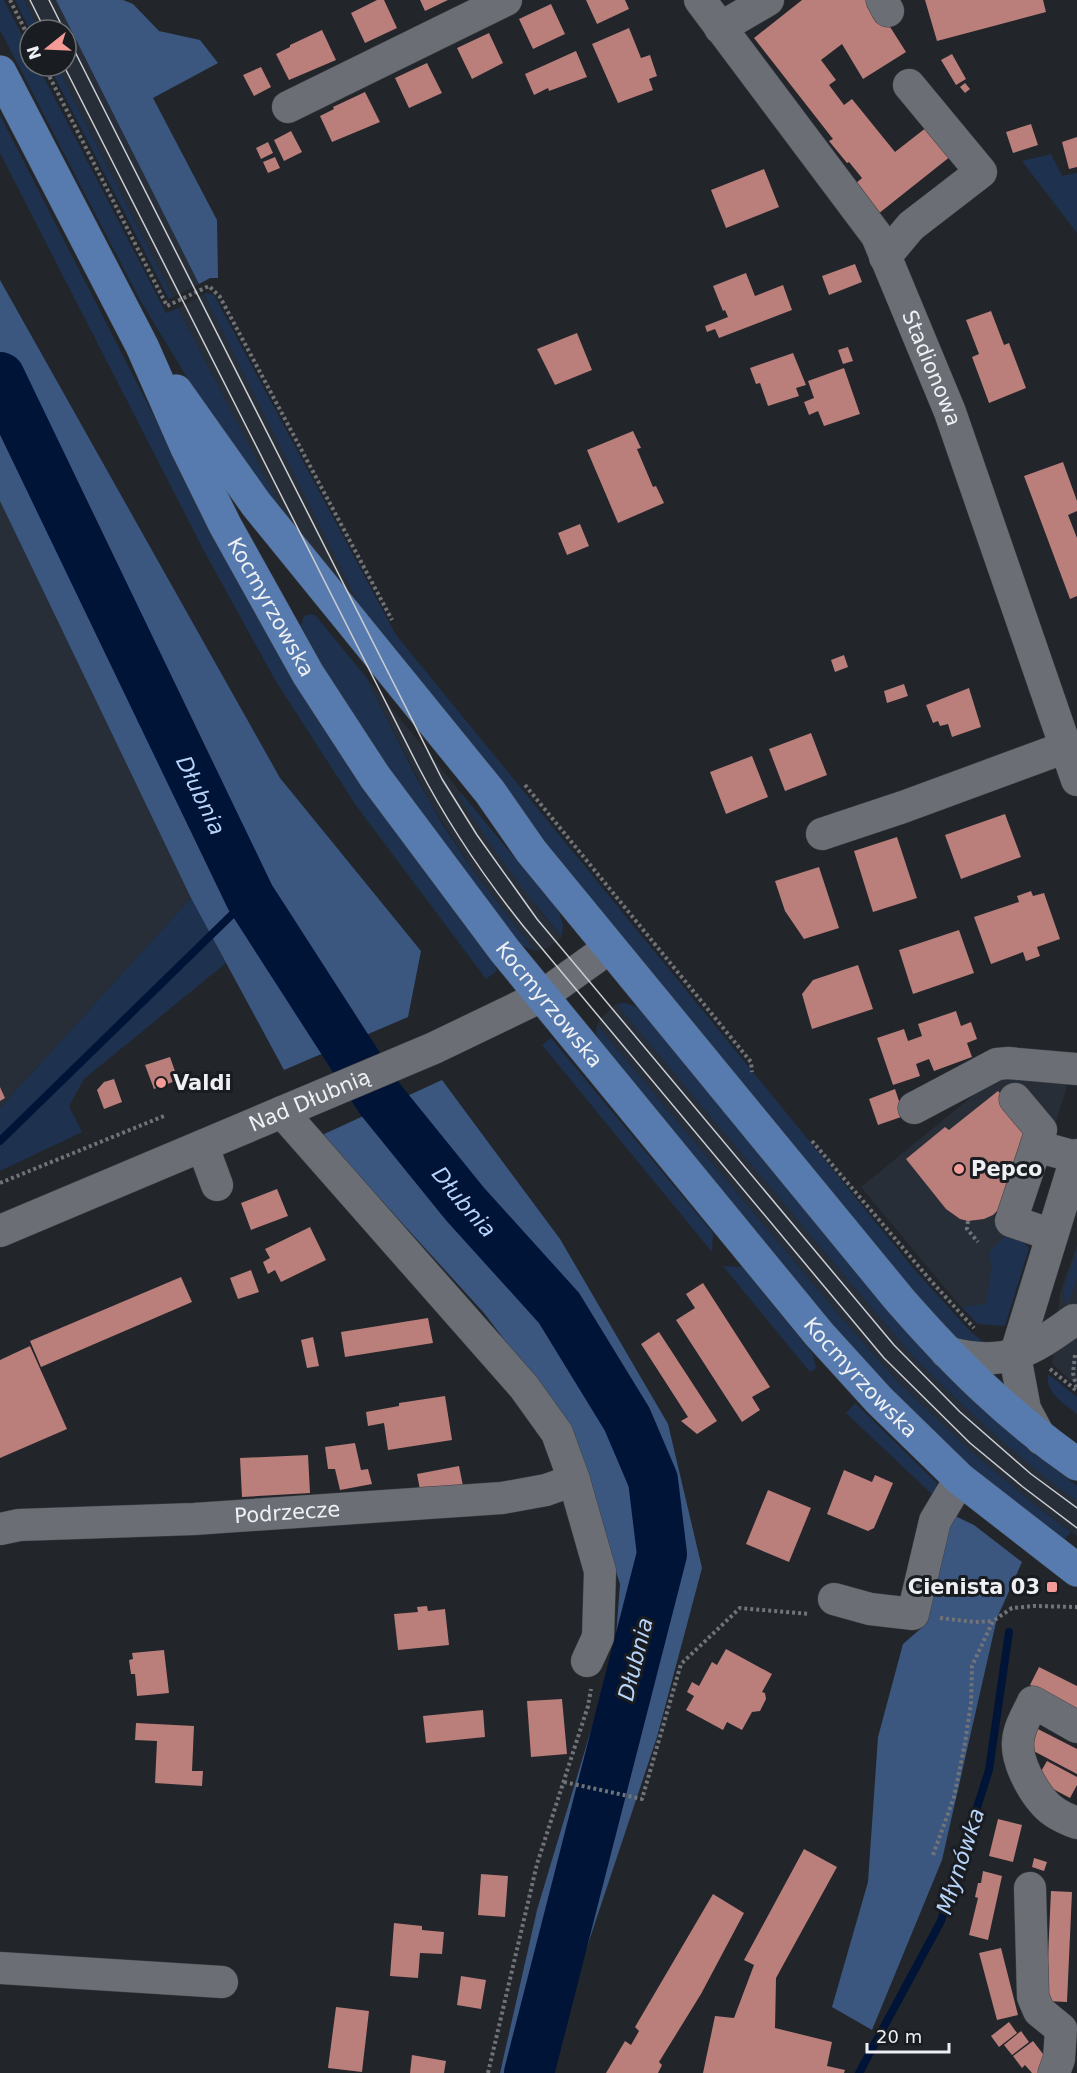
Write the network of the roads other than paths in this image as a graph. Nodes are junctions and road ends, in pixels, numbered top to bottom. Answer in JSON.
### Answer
{"nodes":[{"id":1,"x":506,"y":0,"type":"edge"},
{"id":2,"x":700,"y":0,"type":"edge"},
{"id":3,"x":768,"y":0,"type":"edge"},
{"id":4,"x":720,"y":28,"type":"junction"},
{"id":5,"x":0,"y":72,"type":"edge"},
{"id":6,"x":909,"y":85,"type":"dead end"},
{"id":7,"x":288,"y":107,"type":"dead end"},
{"id":8,"x":885,"y":257,"type":"junction"},
{"id":9,"x":142,"y":346,"type":"junction"},
{"id":10,"x":1066,"y":747,"type":"junction"},
{"id":11,"x":1077,"y":780,"type":"edge"},
{"id":12,"x":822,"y":834,"type":"dead end"},
{"id":13,"x":609,"y":948,"type":"junction"},
{"id":14,"x":542,"y":996,"type":"junction"},
{"id":15,"x":1077,"y":1069,"type":"edge"},
{"id":16,"x":1015,"y":1099,"type":"dead end"},
{"id":17,"x":294,"y":1107,"type":"junction"},
{"id":18,"x":914,"y":1108,"type":"dead end"},
{"id":19,"x":1036,"y":1146,"type":"junction"},
{"id":20,"x":202,"y":1147,"type":"junction"},
{"id":21,"x":1077,"y":1156,"type":"edge"},
{"id":22,"x":217,"y":1185,"type":"dead end"},
{"id":23,"x":0,"y":1231,"type":"edge"},
{"id":24,"x":1052,"y":1235,"type":"junction"},
{"id":25,"x":1074,"y":1320,"type":"dead end"},
{"id":26,"x":946,"y":1352,"type":"junction"},
{"id":27,"x":1014,"y":1356,"type":"junction"},
{"id":28,"x":1042,"y":1439,"type":"junction"},
{"id":29,"x":1077,"y":1464,"type":"edge"},
{"id":30,"x":960,"y":1479,"type":"junction"},
{"id":31,"x":574,"y":1480,"type":"junction"},
{"id":32,"x":0,"y":1529,"type":"edge"},
{"id":33,"x":1077,"y":1570,"type":"edge"},
{"id":34,"x":827,"y":1607,"type":"road end"},
{"id":35,"x":587,"y":1661,"type":"road end"},
{"id":36,"x":1077,"y":1727,"type":"edge"},
{"id":37,"x":1077,"y":1823,"type":"edge"},
{"id":38,"x":1030,"y":1888,"type":"dead end"},
{"id":39,"x":0,"y":1968,"type":"edge"},
{"id":40,"x":222,"y":1982,"type":"dead end"},
{"id":41,"x":1054,"y":2073,"type":"edge"}],
"edges":[{"from":1,"to":7,"type":"street"},
{"from":2,"to":4,"type":"street","name":"Stadionowa"},
{"from":3,"to":4,"type":"street"},
{"from":4,"to":8,"type":"street","name":"Stadionowa"},
{"from":5,"to":9,"type":"main road","name":"Kocmyrzowska"},
{"from":6,"to":8,"type":"street"},
{"from":8,"to":10,"type":"street","name":"Stadionowa"},
{"from":9,"to":13,"type":"main road","name":"Kocmyrzowska"},
{"from":9,"to":14,"type":"main road","name":"Kocmyrzowska"},
{"from":10,"to":11,"type":"street","name":"Stadionowa"},
{"from":10,"to":12,"type":"street"},
{"from":13,"to":14,"type":"street","name":"Nad Dłubnią"},
{"from":13,"to":26,"type":"main road","name":"Kocmyrzowska"},
{"from":14,"to":17,"type":"street","name":"Nad Dłubnią"},
{"from":14,"to":30,"type":"main road","name":"Kocmyrzowska"},
{"from":15,"to":18,"type":"street"},
{"from":16,"to":19,"type":"street"},
{"from":17,"to":20,"type":"street","name":"Nad Dłubnią"},
{"from":17,"to":31,"type":"street"},
{"from":19,"to":21,"type":"street"},
{"from":19,"to":24,"type":"street"},
{"from":20,"to":22,"type":"street"},
{"from":20,"to":23,"type":"street","name":"Nad Dłubnią"},
{"from":21,"to":24,"type":"street"},
{"from":24,"to":27,"type":"street"},
{"from":25,"to":27,"type":"street"},
{"from":26,"to":27,"type":"street"},
{"from":26,"to":28,"type":"main road","name":"Kocmyrzowska"},
{"from":27,"to":28,"type":"street"},
{"from":28,"to":29,"type":"main road","name":"Kocmyrzowska"},
{"from":30,"to":33,"type":"main road","name":"Kocmyrzowska"},
{"from":30,"to":34,"type":"street"},
{"from":31,"to":32,"type":"street","name":"Podrzecze"},
{"from":31,"to":35,"type":"street"},
{"from":36,"to":37,"type":"street"},
{"from":38,"to":41,"type":"street"},
{"from":39,"to":40,"type":"street"}]}
